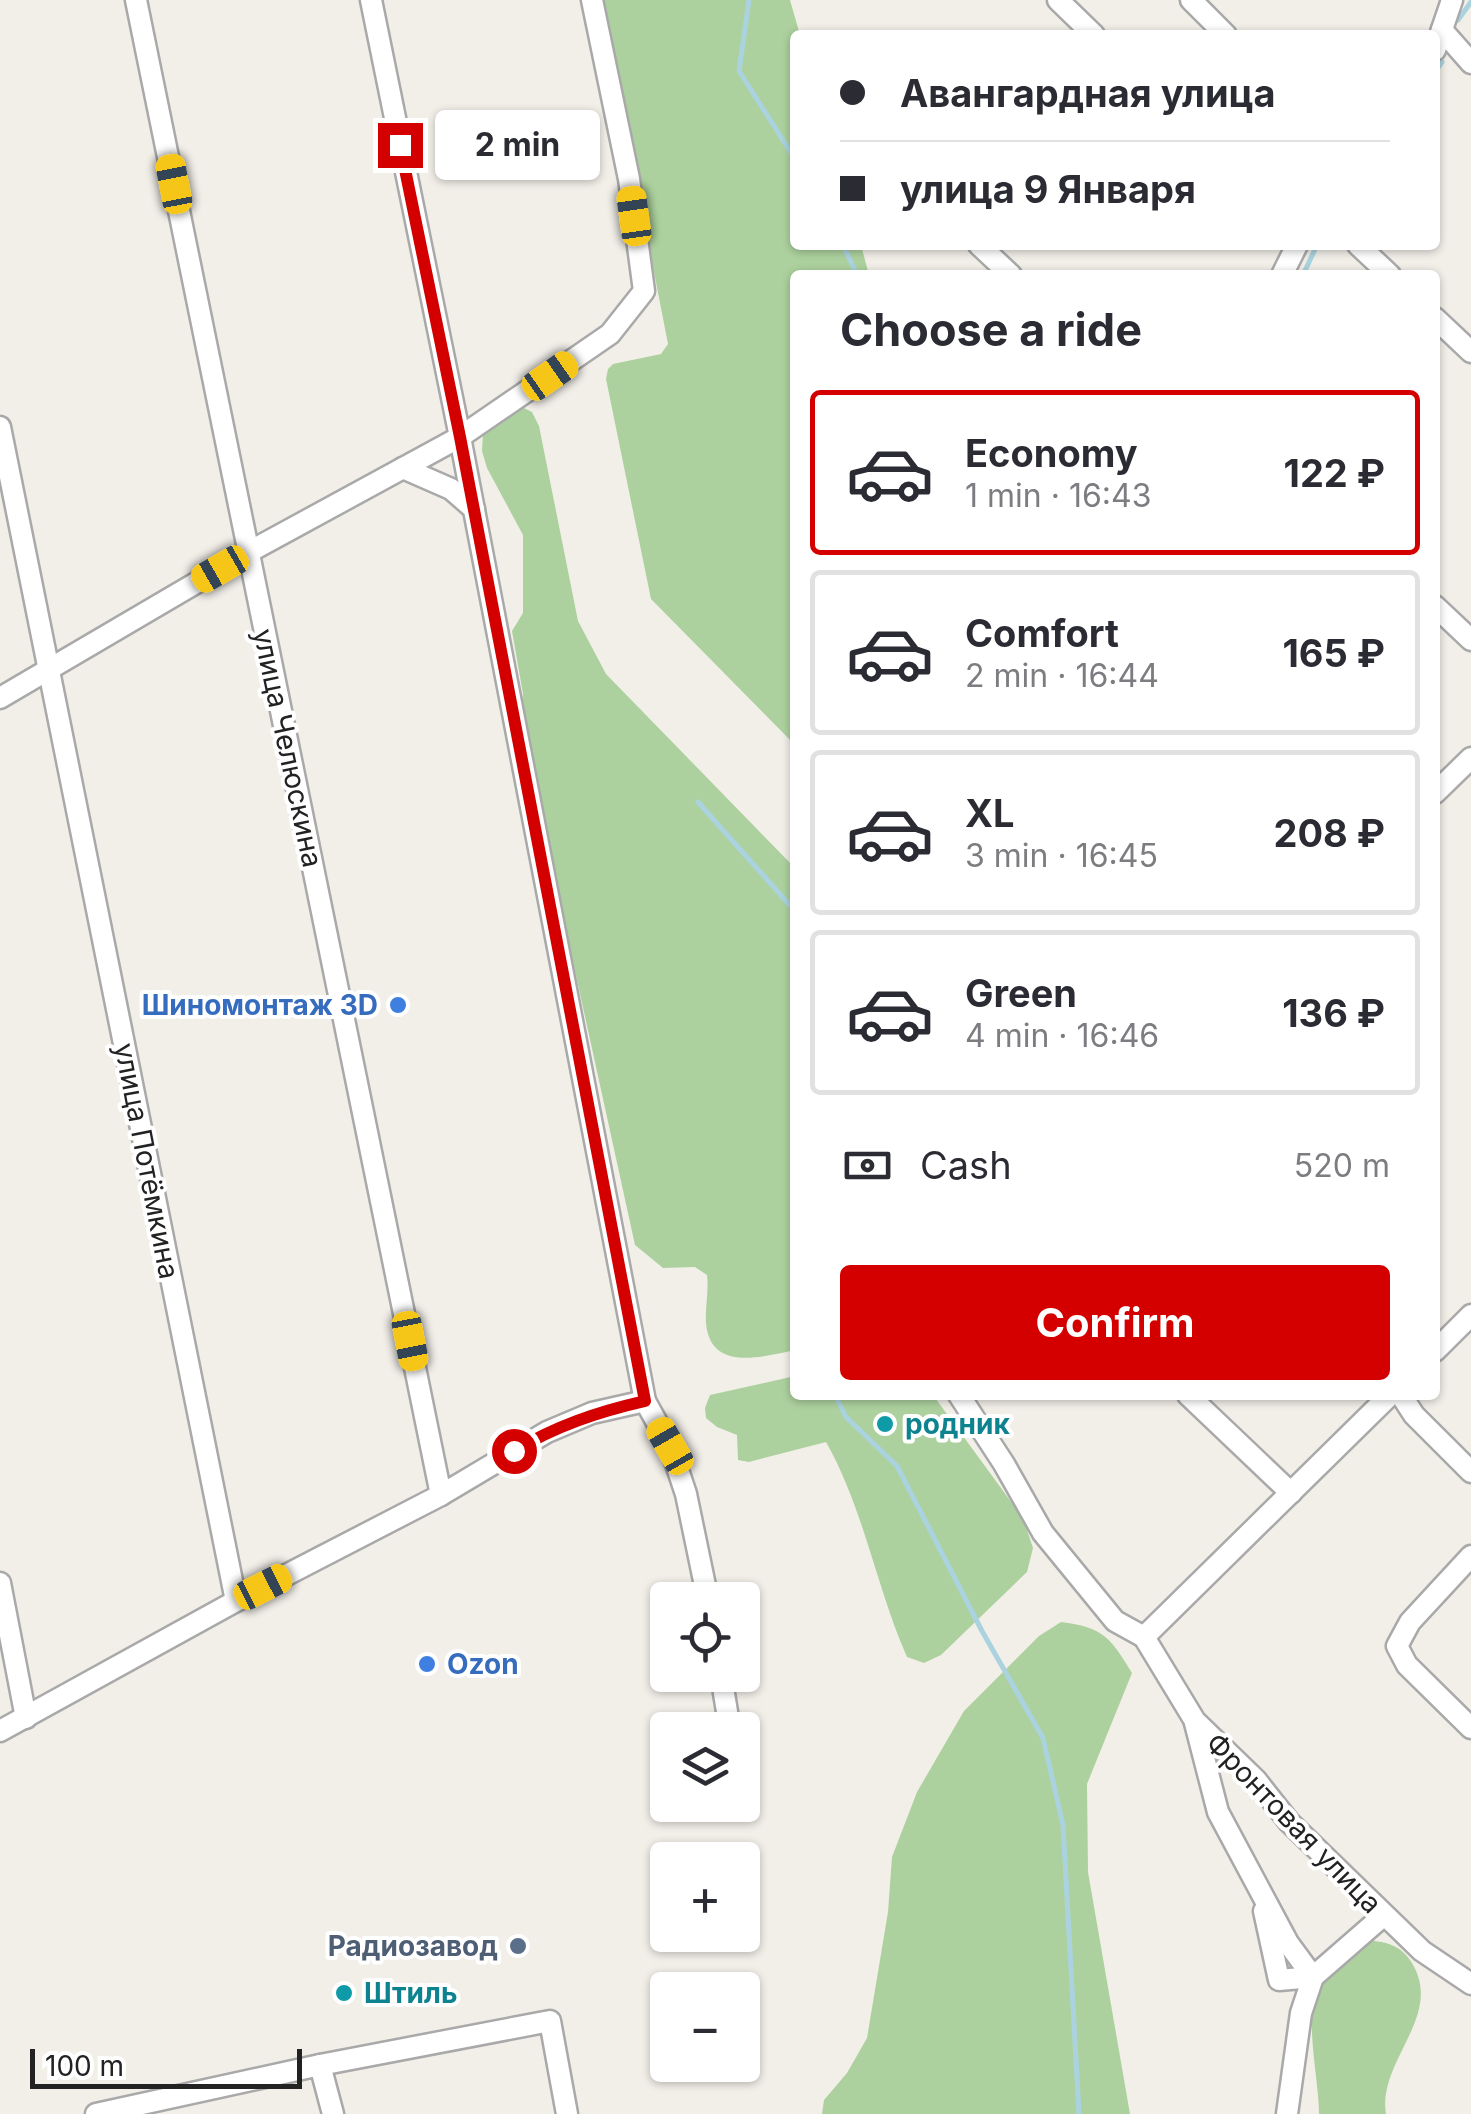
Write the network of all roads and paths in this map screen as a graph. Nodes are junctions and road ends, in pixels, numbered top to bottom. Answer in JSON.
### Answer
{"nodes":[{"id":1,"x":136,"y":0,"type":"edge"},
{"id":2,"x":370,"y":0,"type":"edge"},
{"id":3,"x":592,"y":0,"type":"edge"},
{"id":4,"x":1058,"y":0,"type":"edge"},
{"id":5,"x":1191,"y":0,"type":"edge"},
{"id":6,"x":1452,"y":0,"type":"edge"},
{"id":7,"x":1089,"y":30,"type":"edge"},
{"id":8,"x":1221,"y":30,"type":"edge"},
{"id":9,"x":1440,"y":34,"type":"edge"},
{"id":10,"x":1440,"y":41,"type":"edge"},
{"id":11,"x":1471,"y":63,"type":"edge"},
{"id":12,"x":984,"y":250,"type":"edge"},
{"id":13,"x":1363,"y":250,"type":"edge"},
{"id":14,"x":1006,"y":270,"type":"edge"},
{"id":15,"x":1385,"y":270,"type":"edge"},
{"id":16,"x":1440,"y":323,"type":"edge"},
{"id":17,"x":1471,"y":352,"type":"edge"},
{"id":18,"x":0,"y":427,"type":"edge"},
{"id":19,"x":460,"y":437,"type":"junction"},
{"id":20,"x":403,"y":468,"type":"junction"},
{"id":21,"x":474,"y":509,"type":"junction"},
{"id":22,"x":247,"y":553,"type":"junction"},
{"id":23,"x":1440,"y":611,"type":"edge"},
{"id":24,"x":1471,"y":640,"type":"edge"},
{"id":25,"x":48,"y":670,"type":"junction"},
{"id":26,"x":0,"y":698,"type":"edge"},
{"id":27,"x":1470,"y":761,"type":"edge"},
{"id":28,"x":1440,"y":788,"type":"edge"},
{"id":29,"x":1471,"y":1316,"type":"edge"},
{"id":30,"x":1440,"y":1346,"type":"edge"},
{"id":31,"x":962,"y":1400,"type":"edge"},
{"id":32,"x":1193,"y":1400,"type":"edge"},
{"id":33,"x":1385,"y":1400,"type":"edge"},
{"id":34,"x":1404,"y":1400,"type":"edge"},
{"id":35,"x":645,"y":1401,"type":"junction"},
{"id":36,"x":1471,"y":1472,"type":"edge"},
{"id":37,"x":1291,"y":1493,"type":"junction"},
{"id":38,"x":441,"y":1495,"type":"junction"},
{"id":39,"x":1471,"y":1556,"type":"edge"},
{"id":40,"x":704,"y":1582,"type":"edge"},
{"id":41,"x":0,"y":1584,"type":"edge"},
{"id":42,"x":236,"y":1600,"type":"junction"},
{"id":43,"x":1144,"y":1637,"type":"junction"},
{"id":44,"x":26,"y":1718,"type":"junction"},
{"id":45,"x":1195,"y":1721,"type":"junction"},
{"id":46,"x":1471,"y":1728,"type":"edge"},
{"id":47,"x":0,"y":1731,"type":"edge"},
{"id":48,"x":1384,"y":1916,"type":"junction"},
{"id":49,"x":1313,"y":1977,"type":"junction"},
{"id":50,"x":1471,"y":1984,"type":"edge"},
{"id":51,"x":320,"y":2064,"type":"junction"},
{"id":52,"x":104,"y":2113,"type":"edge"},
{"id":53,"x":333,"y":2114,"type":"edge"},
{"id":54,"x":566,"y":2114,"type":"edge"},
{"id":55,"x":1288,"y":2114,"type":"edge"}],
"edges":[{"from":1,"to":22,"type":"street","name":"улица Челюскина"},
{"from":2,"to":19,"type":"street"},
{"from":3,"to":19,"type":"street"},
{"from":4,"to":7,"type":"street"},
{"from":5,"to":8,"type":"street"},
{"from":6,"to":9,"type":"street"},
{"from":10,"to":11,"type":"street"},
{"from":12,"to":14,"type":"street"},
{"from":13,"to":15,"type":"street"},
{"from":16,"to":17,"type":"street"},
{"from":18,"to":25,"type":"street","name":"улица Потёмкина"},
{"from":19,"to":20,"type":"street"},
{"from":19,"to":21,"type":"street"},
{"from":20,"to":21,"type":"street"},
{"from":20,"to":22,"type":"street"},
{"from":21,"to":35,"type":"street"},
{"from":22,"to":25,"type":"street"},
{"from":22,"to":38,"type":"street","name":"улица Челюскина"},
{"from":23,"to":24,"type":"street"},
{"from":25,"to":26,"type":"street"},
{"from":25,"to":42,"type":"street","name":"улица Потёмкина"},
{"from":27,"to":28,"type":"street"},
{"from":29,"to":30,"type":"street"},
{"from":31,"to":43,"type":"street"},
{"from":32,"to":37,"type":"street"},
{"from":33,"to":37,"type":"street"},
{"from":34,"to":36,"type":"street"},
{"from":35,"to":38,"type":"street"},
{"from":35,"to":40,"type":"street"},
{"from":37,"to":43,"type":"street"},
{"from":38,"to":42,"type":"street"},
{"from":39,"to":46,"type":"street"},
{"from":41,"to":44,"type":"street"},
{"from":42,"to":44,"type":"street"},
{"from":43,"to":45,"type":"street","name":"Фронтовая улица"},
{"from":44,"to":47,"type":"street"},
{"from":45,"to":48,"type":"street","name":"Фронтовая улица"},
{"from":45,"to":49,"type":"street"},
{"from":48,"to":49,"type":"street"},
{"from":48,"to":50,"type":"street","name":"Фронтовая улица"},
{"from":49,"to":55,"type":"street"},
{"from":51,"to":52,"type":"street"},
{"from":51,"to":53,"type":"street"},
{"from":51,"to":54,"type":"street"}]}
